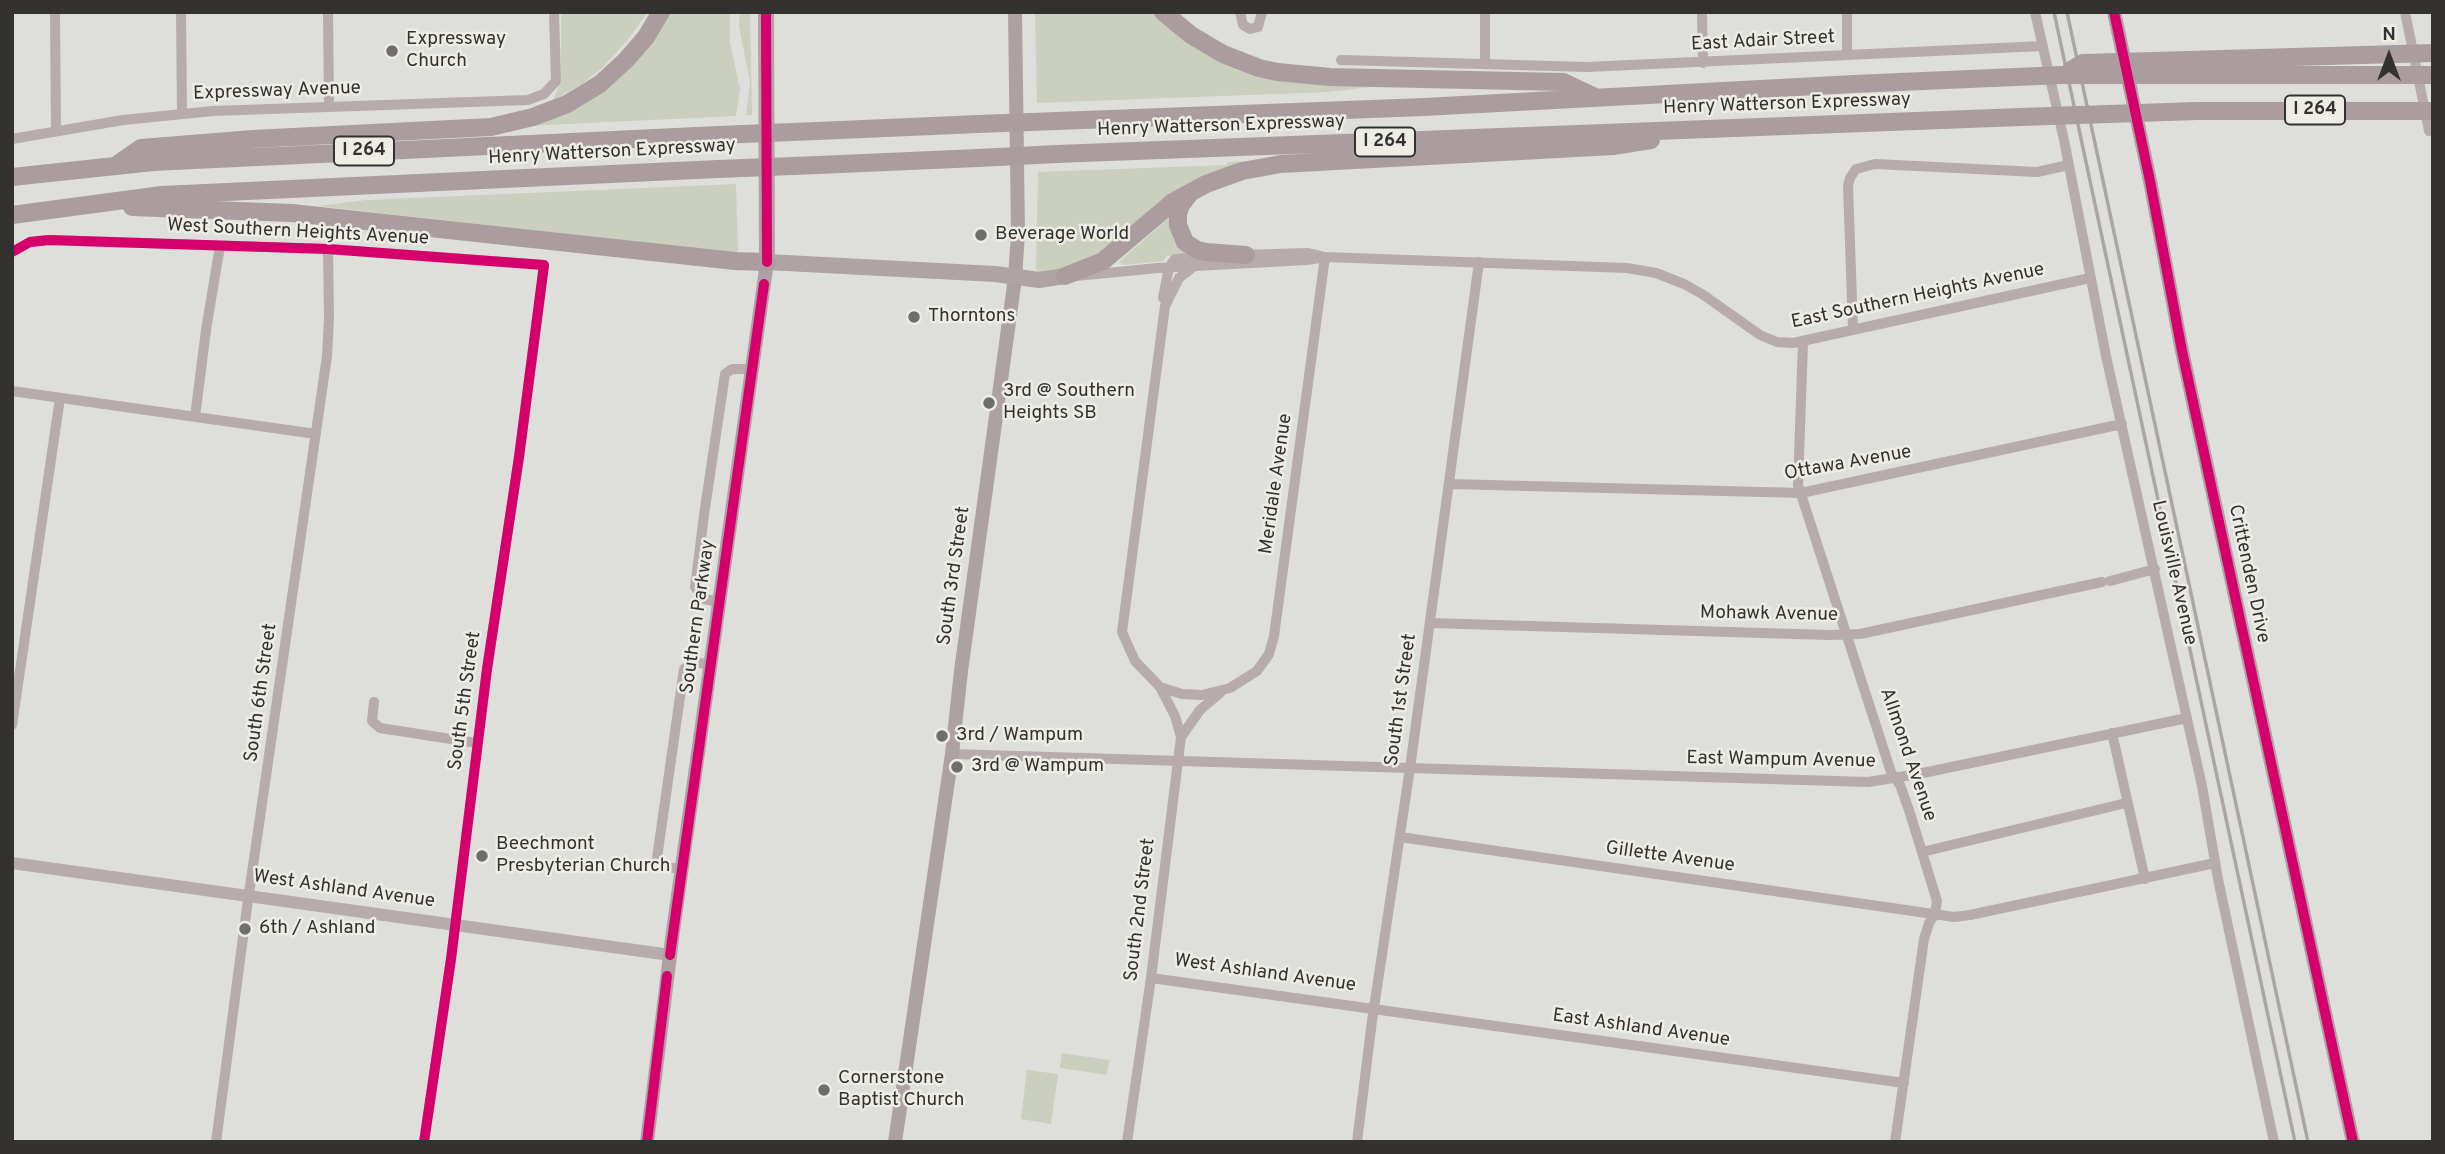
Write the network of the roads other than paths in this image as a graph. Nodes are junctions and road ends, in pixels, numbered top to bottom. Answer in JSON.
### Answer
{"nodes":[{"id":1,"x":55,"y":12,"type":"edge"},
{"id":2,"x":181,"y":12,"type":"edge"},
{"id":3,"x":328,"y":12,"type":"edge"},
{"id":4,"x":554,"y":12,"type":"edge"},
{"id":5,"x":661,"y":12,"type":"edge"},
{"id":6,"x":766,"y":12,"type":"edge"},
{"id":7,"x":1015,"y":12,"type":"edge"},
{"id":8,"x":1163,"y":12,"type":"edge"},
{"id":9,"x":1240,"y":12,"type":"edge"},
{"id":10,"x":1262,"y":12,"type":"edge"},
{"id":11,"x":1485,"y":12,"type":"edge"},
{"id":12,"x":1702,"y":12,"type":"edge"},
{"id":13,"x":1847,"y":12,"type":"edge"},
{"id":14,"x":2035,"y":12,"type":"edge"},
{"id":15,"x":2114,"y":12,"type":"edge"},
{"id":16,"x":2405,"y":12,"type":"edge"},
{"id":17,"x":2043,"y":46,"type":"junction"},
{"id":18,"x":2433,"y":53,"type":"edge"},
{"id":19,"x":1847,"y":55,"type":"junction"},
{"id":20,"x":1341,"y":60,"type":"dead end"},
{"id":21,"x":1703,"y":63,"type":"junction"},
{"id":22,"x":1485,"y":64,"type":"junction"},
{"id":23,"x":2062,"y":75,"type":"junction"},
{"id":24,"x":2433,"y":75,"type":"edge"},
{"id":25,"x":1598,"y":98,"type":"junction"},
{"id":26,"x":329,"y":107,"type":"junction"},
{"id":27,"x":2433,"y":111,"type":"edge"},
{"id":28,"x":182,"y":114,"type":"junction"},
{"id":29,"x":1713,"y":130,"type":"junction"},
{"id":30,"x":56,"y":131,"type":"junction"},
{"id":31,"x":2429,"y":131,"type":"dead end"},
{"id":32,"x":12,"y":139,"type":"edge"},
{"id":33,"x":2069,"y":165,"type":"junction"},
{"id":34,"x":115,"y":166,"type":"junction"},
{"id":35,"x":12,"y":177,"type":"edge"},
{"id":36,"x":1191,"y":191,"type":"junction"},
{"id":37,"x":97,"y":204,"type":"junction"},
{"id":38,"x":12,"y":215,"type":"edge"},
{"id":39,"x":220,"y":246,"type":"junction"},
{"id":40,"x":328,"y":249,"type":"junction"},
{"id":41,"x":12,"y":252,"type":"edge"},
{"id":42,"x":1246,"y":255,"type":"junction"},
{"id":43,"x":1325,"y":257,"type":"junction"},
{"id":44,"x":767,"y":262,"type":"junction"},
{"id":45,"x":1479,"y":262,"type":"junction"},
{"id":46,"x":544,"y":265,"type":"joint"},
{"id":47,"x":1195,"y":265,"type":"junction"},
{"id":48,"x":1168,"y":267,"type":"junction"},
{"id":49,"x":1065,"y":276,"type":"junction"},
{"id":50,"x":1015,"y":278,"type":"junction"},
{"id":51,"x":2090,"y":278,"type":"junction"},
{"id":52,"x":1165,"y":306,"type":"junction"},
{"id":53,"x":1853,"y":329,"type":"junction"},
{"id":54,"x":1802,"y":342,"type":"junction"},
{"id":55,"x":752,"y":369,"type":"junction"},
{"id":56,"x":12,"y":391,"type":"edge"},
{"id":57,"x":60,"y":398,"type":"junction"},
{"id":58,"x":195,"y":417,"type":"junction"},
{"id":59,"x":2122,"y":424,"type":"junction"},
{"id":60,"x":316,"y":434,"type":"junction"},
{"id":61,"x":1449,"y":484,"type":"junction"},
{"id":62,"x":1801,"y":493,"type":"junction"},
{"id":63,"x":2155,"y":569,"type":"junction"},
{"id":64,"x":719,"y":602,"type":"junction"},
{"id":65,"x":1430,"y":623,"type":"junction"},
{"id":66,"x":1846,"y":634,"type":"junction"},
{"id":67,"x":710,"y":665,"type":"junction"},
{"id":68,"x":1160,"y":687,"type":"junction"},
{"id":69,"x":1223,"y":691,"type":"junction"},
{"id":70,"x":374,"y":702,"type":"dead end"},
{"id":71,"x":2187,"y":718,"type":"junction"},
{"id":72,"x":12,"y":725,"type":"edge"},
{"id":73,"x":2112,"y":733,"type":"junction"},
{"id":74,"x":1181,"y":737,"type":"junction"},
{"id":75,"x":477,"y":743,"type":"junction"},
{"id":76,"x":952,"y":754,"type":"junction"},
{"id":77,"x":1178,"y":761,"type":"junction"},
{"id":78,"x":1410,"y":768,"type":"junction"},
{"id":79,"x":1896,"y":778,"type":"junction"},
{"id":80,"x":2126,"y":803,"type":"junction"},
{"id":81,"x":1400,"y":837,"type":"junction"},
{"id":82,"x":1922,"y":852,"type":"junction"},
{"id":83,"x":12,"y":863,"type":"edge"},
{"id":84,"x":2215,"y":863,"type":"junction"},
{"id":85,"x":683,"y":869,"type":"junction"},
{"id":86,"x":2145,"y":878,"type":"junction"},
{"id":87,"x":249,"y":897,"type":"junction"},
{"id":88,"x":1935,"y":914,"type":"junction"},
{"id":89,"x":454,"y":925,"type":"junction"},
{"id":90,"x":670,"y":955,"type":"junction"},
{"id":91,"x":1151,"y":978,"type":"junction"},
{"id":92,"x":1374,"y":1008,"type":"junction"},
{"id":93,"x":1904,"y":1083,"type":"junction"},
{"id":94,"x":216,"y":1142,"type":"edge"},
{"id":95,"x":424,"y":1142,"type":"edge"},
{"id":96,"x":647,"y":1142,"type":"edge"},
{"id":97,"x":895,"y":1142,"type":"edge"},
{"id":98,"x":1127,"y":1142,"type":"edge"},
{"id":99,"x":1357,"y":1142,"type":"edge"},
{"id":100,"x":1895,"y":1142,"type":"edge"},
{"id":101,"x":2274,"y":1142,"type":"edge"},
{"id":102,"x":2353,"y":1142,"type":"edge"}],
"edges":[{"from":1,"to":30,"type":"street"},
{"from":2,"to":28,"type":"street"},
{"from":3,"to":26,"type":"street"},
{"from":4,"to":26,"type":"street","name":"Expressway Avenue"},
{"from":5,"to":34,"type":"highway"},
{"from":6,"to":44,"type":"main road","name":"Southern Parkway"},
{"from":7,"to":50,"type":"main road","name":"South 3rd Street"},
{"from":8,"to":25,"type":"highway"},
{"from":9,"to":10,"type":"street"},
{"from":11,"to":22,"type":"street"},
{"from":12,"to":21,"type":"street"},
{"from":13,"to":19,"type":"street"},
{"from":14,"to":17,"type":"street","name":"Louisville Avenue"},
{"from":15,"to":102,"type":"main road","name":"Crittenden Drive"},
{"from":16,"to":31,"type":"street"},
{"from":17,"to":19,"type":"street","name":"East Adair Street"},
{"from":17,"to":33,"type":"street","name":"Louisville Avenue"},
{"from":18,"to":23,"type":"highway","bridge":true},
{"from":19,"to":21,"type":"street","name":"East Adair Street"},
{"from":20,"to":22,"type":"street","name":"East Adair Street"},
{"from":21,"to":22,"type":"street","name":"East Adair Street"},
{"from":23,"to":24,"type":"highway","name":"Henry Watterson Expressway","number":"I 264","bridge":true},
{"from":23,"to":25,"type":"highway","name":"Henry Watterson Expressway","number":"I 264","bridge":true},
{"from":25,"to":34,"type":"highway","name":"Henry Watterson Expressway","number":"I 264","bridge":true},
{"from":26,"to":28,"type":"street","name":"Expressway Avenue"},
{"from":27,"to":29,"type":"highway","name":"Henry Watterson Expressway","number":"I 264","bridge":true},
{"from":28,"to":30,"type":"street","name":"Expressway Avenue"},
{"from":29,"to":36,"type":"highway"},
{"from":29,"to":37,"type":"highway","name":"Henry Watterson Expressway","number":"I 264","bridge":true},
{"from":30,"to":32,"type":"street","name":"Expressway Avenue"},
{"from":33,"to":51,"type":"street","name":"Louisville Avenue"},
{"from":33,"to":53,"type":"street"},
{"from":34,"to":35,"type":"highway","name":"Henry Watterson Expressway","number":"I 264"},
{"from":36,"to":42,"type":"highway"},
{"from":36,"to":49,"type":"highway"},
{"from":37,"to":38,"type":"highway","name":"Henry Watterson Expressway","number":"I 264"},
{"from":37,"to":44,"type":"highway"},
{"from":39,"to":40,"type":"street","name":"West Southern Heights Avenue"},
{"from":39,"to":41,"type":"street","name":"West Southern Heights Avenue"},
{"from":39,"to":58,"type":"street"},
{"from":40,"to":46,"type":"street","name":"West Southern Heights Avenue"},
{"from":40,"to":60,"type":"street","name":"South 6th Street"},
{"from":42,"to":43,"type":"street"},
{"from":42,"to":48,"type":"street"},
{"from":43,"to":45,"type":"street"},
{"from":43,"to":47,"type":"street"},
{"from":43,"to":69,"type":"street","name":"Meridale Avenue"},
{"from":44,"to":50,"type":"main road"},
{"from":44,"to":55,"type":"main road","name":"Southern Parkway"},
{"from":45,"to":54,"type":"street","name":"East Southern Heights Avenue"},
{"from":45,"to":61,"type":"street","name":"South 1st Street"},
{"from":46,"to":75,"type":"street","name":"South 5th Street"},
{"from":47,"to":48,"type":"street"},
{"from":47,"to":52,"type":"street","name":"South 2nd Street"},
{"from":48,"to":49,"type":"street"},
{"from":48,"to":52,"type":"street","name":"South 2nd Street"},
{"from":49,"to":50,"type":"main road"},
{"from":50,"to":76,"type":"main road","name":"South 3rd Street"},
{"from":51,"to":53,"type":"street","name":"East Southern Heights Avenue"},
{"from":51,"to":59,"type":"street","name":"Louisville Avenue"},
{"from":52,"to":68,"type":"street","name":"South 2nd Street"},
{"from":53,"to":54,"type":"street","name":"East Southern Heights Avenue"},
{"from":54,"to":62,"type":"street","name":"Allmond Avenue"},
{"from":55,"to":64,"type":"main road","name":"Southern Parkway"},
{"from":55,"to":64,"type":"street"},
{"from":56,"to":57,"type":"street"},
{"from":57,"to":58,"type":"street"},
{"from":57,"to":72,"type":"street"},
{"from":58,"to":60,"type":"street"},
{"from":59,"to":62,"type":"street","name":"Ottawa Avenue"},
{"from":59,"to":63,"type":"street","name":"Louisville Avenue"},
{"from":60,"to":87,"type":"street","name":"South 6th Street"},
{"from":61,"to":62,"type":"street","name":"Ottawa Avenue"},
{"from":61,"to":65,"type":"street","name":"South 1st Street"},
{"from":62,"to":66,"type":"street","name":"Allmond Avenue"},
{"from":63,"to":66,"type":"street","name":"Mohawk Avenue"},
{"from":63,"to":71,"type":"street","name":"Louisville Avenue"},
{"from":64,"to":67,"type":"main road","name":"Southern Parkway"},
{"from":65,"to":66,"type":"street","name":"Mohawk Avenue"},
{"from":65,"to":78,"type":"street","name":"South 1st Street"},
{"from":66,"to":79,"type":"street","name":"Allmond Avenue"},
{"from":67,"to":85,"type":"main road","name":"Southern Parkway"},
{"from":67,"to":85,"type":"street"},
{"from":68,"to":69,"type":"street","name":"Meridale Avenue"},
{"from":68,"to":74,"type":"street","name":"South 2nd Street"},
{"from":69,"to":74,"type":"street","name":"Meridale Avenue"},
{"from":70,"to":75,"type":"street"},
{"from":71,"to":73,"type":"street","name":"East Wampum Avenue"},
{"from":71,"to":84,"type":"street","name":"Louisville Avenue"},
{"from":73,"to":79,"type":"street","name":"East Wampum Avenue"},
{"from":73,"to":80,"type":"street"},
{"from":74,"to":77,"type":"street","name":"South 2nd Street"},
{"from":75,"to":89,"type":"street","name":"South 5th Street"},
{"from":76,"to":77,"type":"street","name":"East Wampum Avenue"},
{"from":76,"to":97,"type":"main road","name":"South 3rd Street"},
{"from":77,"to":78,"type":"street","name":"East Wampum Avenue"},
{"from":77,"to":91,"type":"street","name":"South 2nd Street"},
{"from":78,"to":79,"type":"street","name":"East Wampum Avenue"},
{"from":78,"to":81,"type":"street","name":"South 1st Street"},
{"from":79,"to":82,"type":"street","name":"Allmond Avenue"},
{"from":80,"to":82,"type":"street"},
{"from":80,"to":86,"type":"street"},
{"from":81,"to":88,"type":"street","name":"Gillette Avenue"},
{"from":81,"to":92,"type":"street","name":"South 1st Street"},
{"from":82,"to":88,"type":"street","name":"Allmond Avenue"},
{"from":83,"to":87,"type":"street","name":"West Ashland Avenue"},
{"from":84,"to":86,"type":"street","name":"Gillette Avenue"},
{"from":84,"to":101,"type":"street","name":"Louisville Avenue"},
{"from":85,"to":90,"type":"main road","name":"Southern Parkway"},
{"from":86,"to":88,"type":"street","name":"Gillette Avenue"},
{"from":87,"to":89,"type":"street","name":"West Ashland Avenue"},
{"from":87,"to":94,"type":"street","name":"South 6th Street"},
{"from":88,"to":93,"type":"street","name":"Allmond Avenue"},
{"from":89,"to":90,"type":"street","name":"West Ashland Avenue"},
{"from":89,"to":95,"type":"street","name":"South 5th Street"},
{"from":90,"to":96,"type":"main road","name":"Southern Parkway"},
{"from":91,"to":92,"type":"street","name":"West Ashland Avenue"},
{"from":91,"to":98,"type":"street","name":"South 2nd Street"},
{"from":92,"to":93,"type":"street","name":"East Ashland Avenue"},
{"from":92,"to":99,"type":"street","name":"South 1st Street"},
{"from":93,"to":100,"type":"street","name":"Allmond Avenue"}]}
